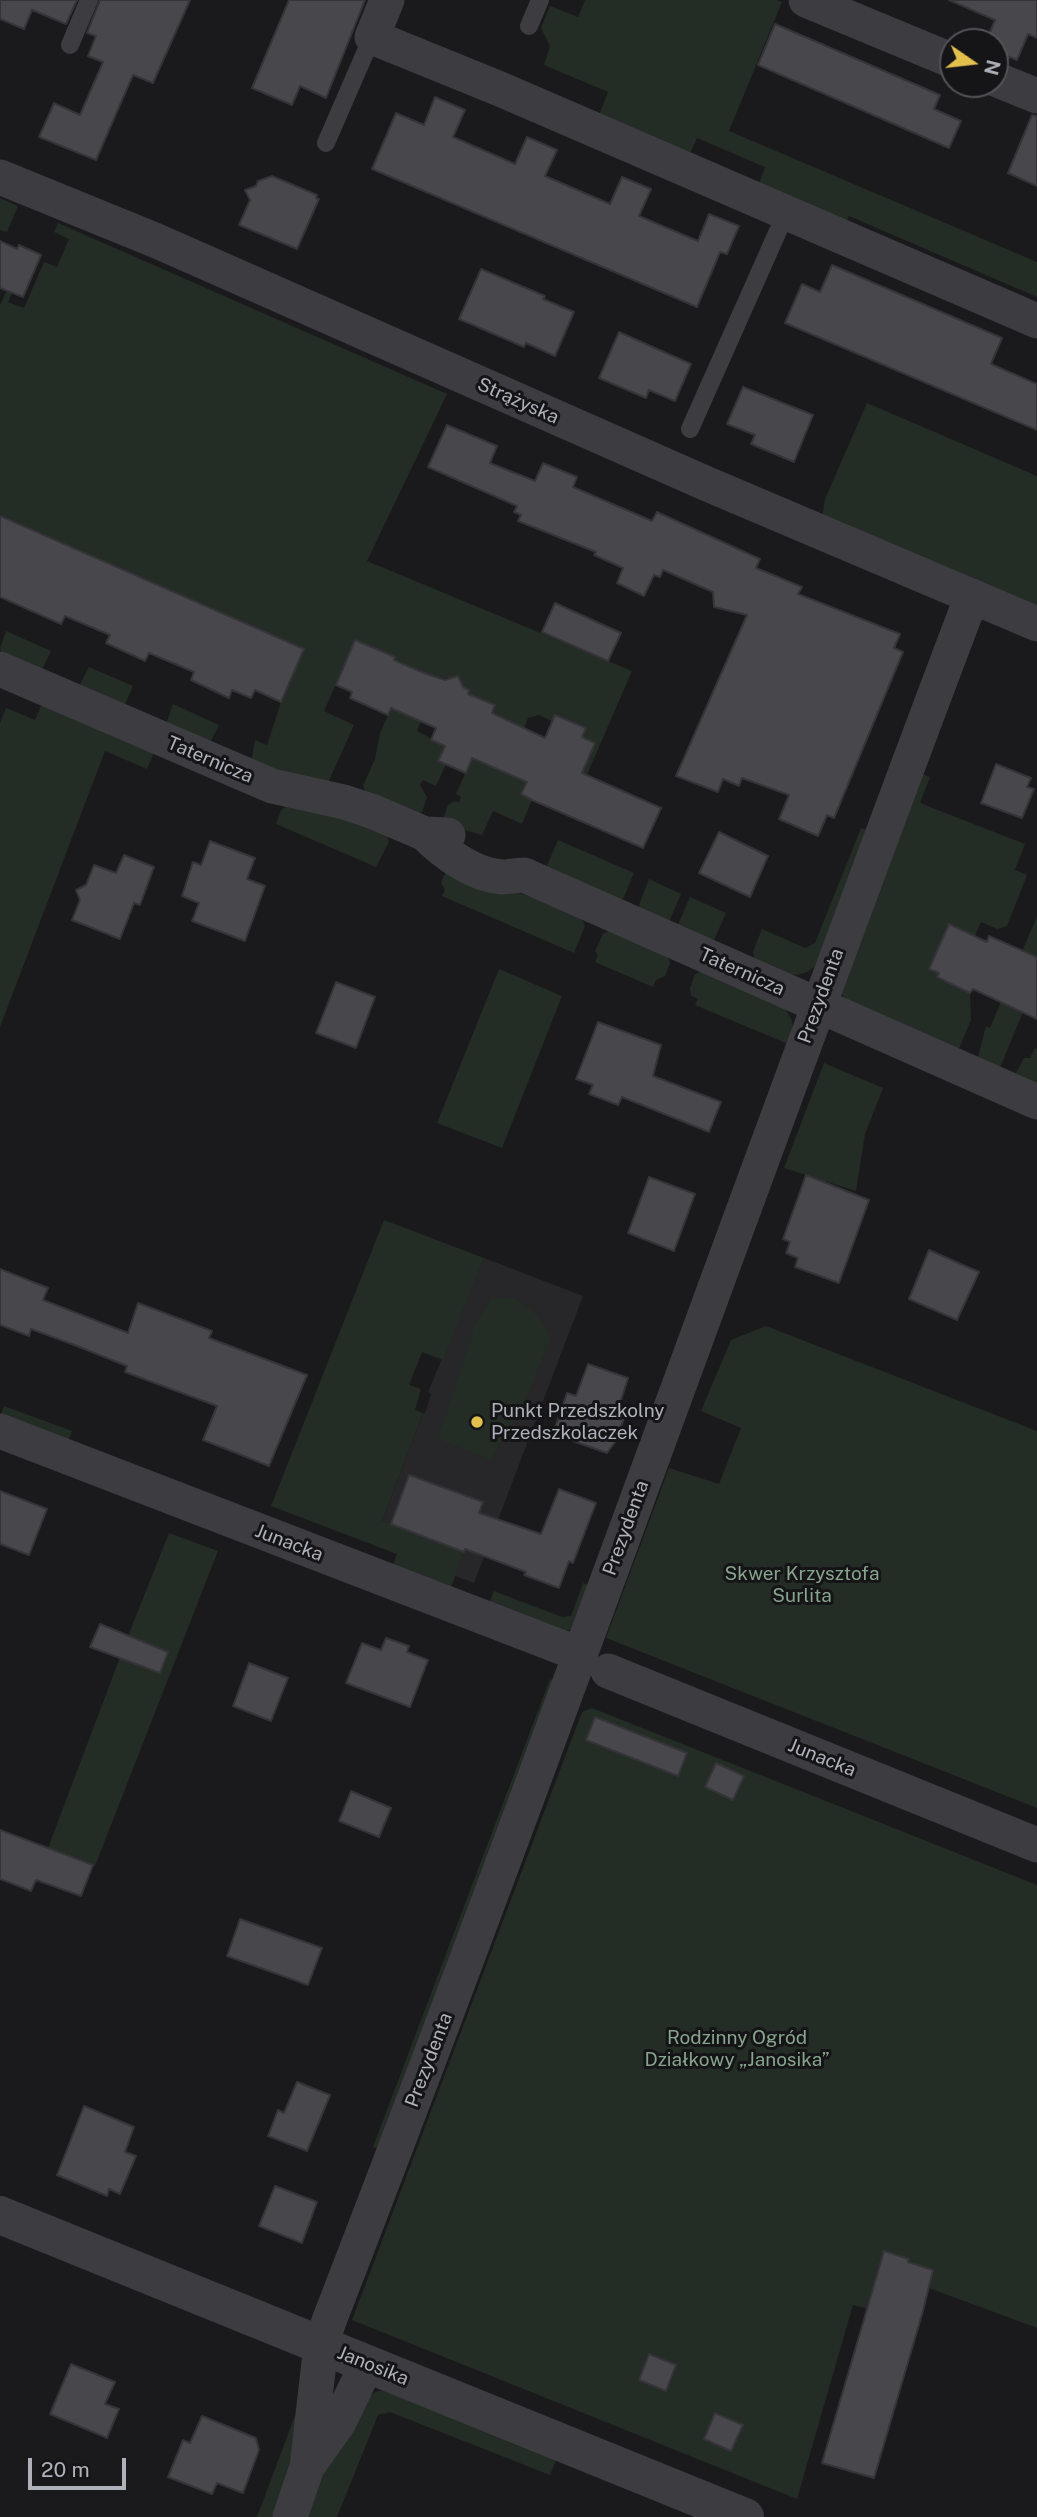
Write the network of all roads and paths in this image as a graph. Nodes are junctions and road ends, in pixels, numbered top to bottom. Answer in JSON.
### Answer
{"nodes":[{"id":1,"x":89,"y":0,"type":"edge"},
{"id":2,"x":387,"y":0,"type":"edge"},
{"id":3,"x":540,"y":0,"type":"edge"},
{"id":4,"x":806,"y":0,"type":"edge"},
{"id":5,"x":529,"y":26,"type":"dead end"},
{"id":6,"x":372,"y":37,"type":"junction"},
{"id":7,"x":70,"y":45,"type":"dead end"},
{"id":8,"x":939,"y":55,"type":"edge"},
{"id":9,"x":1009,"y":85,"type":"edge"},
{"id":10,"x":1037,"y":96,"type":"edge"},
{"id":11,"x":326,"y":143,"type":"dead end"},
{"id":12,"x":0,"y":177,"type":"edge"},
{"id":13,"x":786,"y":213,"type":"junction"},
{"id":14,"x":1037,"y":321,"type":"edge"},
{"id":15,"x":690,"y":429,"type":"dead end"},
{"id":16,"x":972,"y":596,"type":"junction"},
{"id":17,"x":1037,"y":624,"type":"edge"},
{"id":18,"x":0,"y":669,"type":"edge"},
{"id":19,"x":818,"y":1006,"type":"junction"},
{"id":20,"x":1037,"y":1101,"type":"edge"},
{"id":21,"x":0,"y":1431,"type":"edge"},
{"id":22,"x":586,"y":1659,"type":"junction"},
{"id":23,"x":1037,"y":1845,"type":"edge"},
{"id":24,"x":0,"y":2215,"type":"edge"},
{"id":25,"x":321,"y":2345,"type":"junction"},
{"id":26,"x":367,"y":2364,"type":"junction"},
{"id":27,"x":307,"y":2467,"type":"junction"},
{"id":28,"x":290,"y":2517,"type":"edge"},
{"id":29,"x":745,"y":2517,"type":"edge"}],
"edges":[{"from":1,"to":7,"type":"lane"},
{"from":2,"to":6,"type":"street"},
{"from":3,"to":5,"type":"lane"},
{"from":4,"to":8,"type":"street"},
{"from":6,"to":11,"type":"lane"},
{"from":6,"to":13,"type":"street"},
{"from":9,"to":10,"type":"street"},
{"from":12,"to":16,"type":"street","name":"Strążyska"},
{"from":13,"to":14,"type":"street"},
{"from":13,"to":15,"type":"lane"},
{"from":16,"to":17,"type":"street","name":"Strążyska"},
{"from":16,"to":19,"type":"street","name":"Prezydenta"},
{"from":18,"to":19,"type":"street","name":"Taternicza"},
{"from":19,"to":20,"type":"street","name":"Taternicza"},
{"from":19,"to":22,"type":"street","name":"Prezydenta"},
{"from":21,"to":22,"type":"street","name":"Junacka"},
{"from":22,"to":23,"type":"street","name":"Junacka"},
{"from":22,"to":25,"type":"street","name":"Prezydenta"},
{"from":24,"to":25,"type":"street","name":"Janosika"},
{"from":25,"to":26,"type":"street","name":"Janosika"},
{"from":25,"to":27,"type":"street","name":"Prezydenta"},
{"from":26,"to":27,"type":"street","name":"Prezydenta"},
{"from":26,"to":29,"type":"street","name":"Janosika"},
{"from":27,"to":28,"type":"street","name":"Prezydenta"}]}
